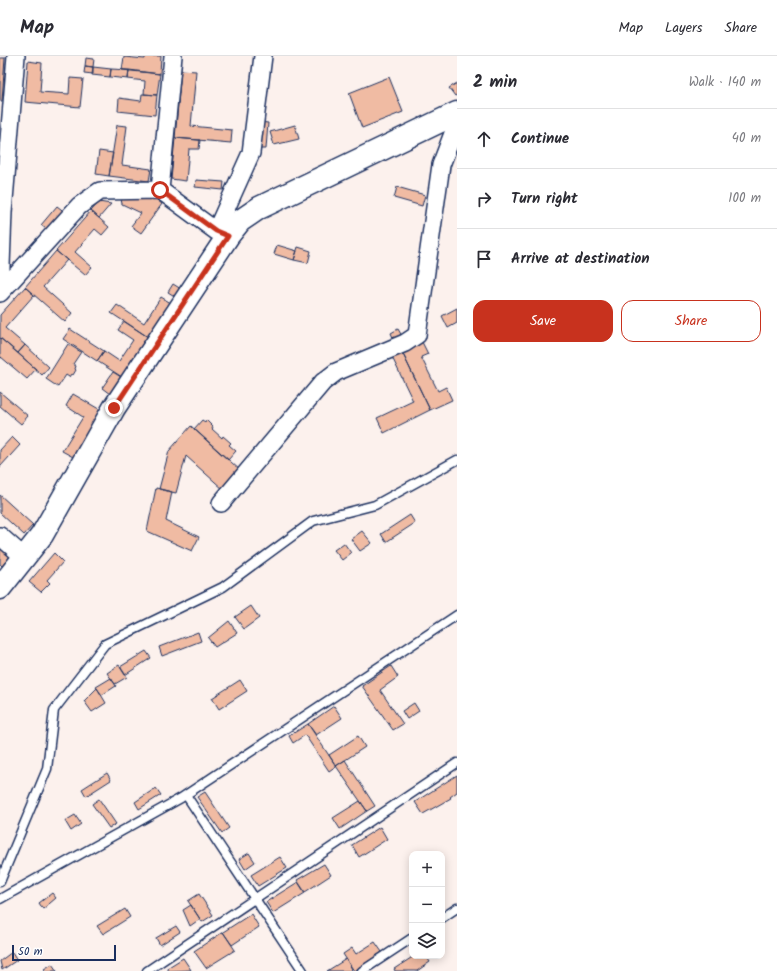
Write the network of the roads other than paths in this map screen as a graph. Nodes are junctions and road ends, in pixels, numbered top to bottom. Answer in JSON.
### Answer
{"nodes":[{"id":1,"x":16,"y":56,"type":"edge"},
{"id":2,"x":173,"y":56,"type":"edge"},
{"id":3,"x":263,"y":56,"type":"edge"},
{"id":4,"x":457,"y":113,"type":"edge"},
{"id":5,"x":457,"y":123,"type":"edge"},
{"id":6,"x":160,"y":190,"type":"junction"},
{"id":7,"x":222,"y":233,"type":"junction"},
{"id":8,"x":0,"y":293,"type":"edge"},
{"id":9,"x":457,"y":460,"type":"edge"},
{"id":10,"x":221,"y":503,"type":"dead end"},
{"id":11,"x":0,"y":536,"type":"edge"},
{"id":12,"x":25,"y":558,"type":"junction"},
{"id":13,"x":0,"y":588,"type":"edge"},
{"id":14,"x":457,"y":615,"type":"edge"},
{"id":15,"x":457,"y":763,"type":"edge"},
{"id":16,"x":186,"y":795,"type":"junction"},
{"id":17,"x":0,"y":882,"type":"edge"},
{"id":18,"x":0,"y":898,"type":"edge"},
{"id":19,"x":255,"y":898,"type":"junction"},
{"id":20,"x":457,"y":908,"type":"edge"},
{"id":21,"x":445,"y":916,"type":"edge"},
{"id":22,"x":409,"y":940,"type":"edge"},
{"id":23,"x":147,"y":971,"type":"edge"},
{"id":24,"x":303,"y":971,"type":"edge"},
{"id":25,"x":362,"y":971,"type":"edge"}],
"edges":[{"from":1,"to":8,"type":"street"},
{"from":2,"to":6,"type":"street"},
{"from":3,"to":7,"type":"street"},
{"from":4,"to":7,"type":"street"},
{"from":5,"to":10,"type":"street"},
{"from":6,"to":7,"type":"street"},
{"from":6,"to":8,"type":"street"},
{"from":7,"to":12,"type":"street"},
{"from":9,"to":17,"type":"lane"},
{"from":11,"to":12,"type":"street"},
{"from":12,"to":13,"type":"street"},
{"from":14,"to":16,"type":"lane"},
{"from":15,"to":19,"type":"lane"},
{"from":16,"to":18,"type":"lane"},
{"from":16,"to":19,"type":"lane"},
{"from":19,"to":23,"type":"lane"},
{"from":19,"to":24,"type":"lane"},
{"from":20,"to":21,"type":"lane"},
{"from":22,"to":25,"type":"lane"}]}
